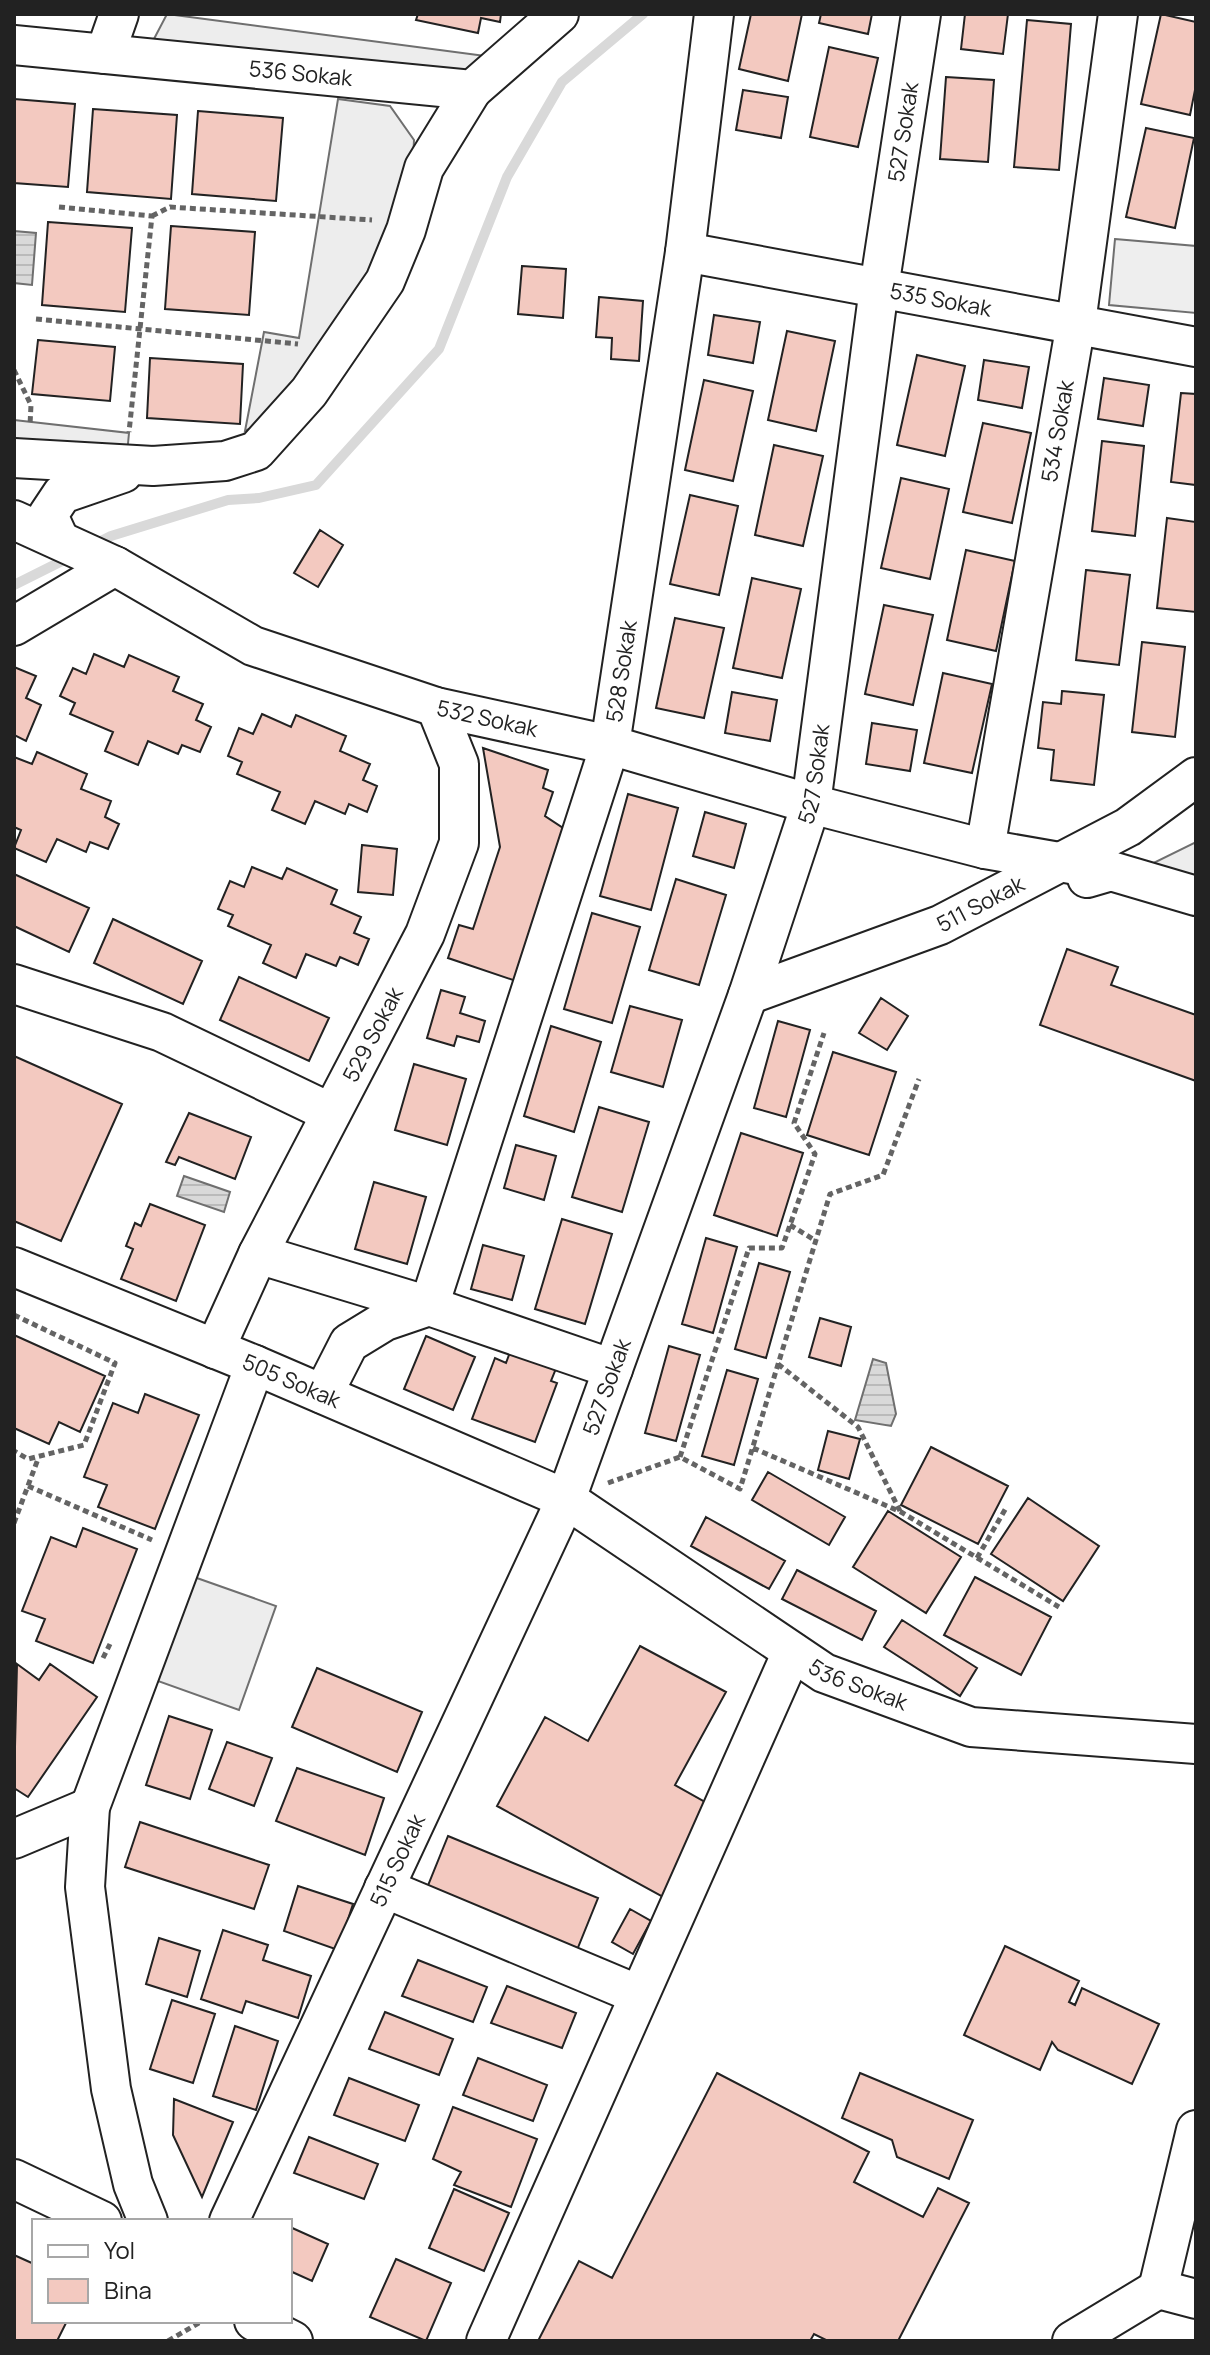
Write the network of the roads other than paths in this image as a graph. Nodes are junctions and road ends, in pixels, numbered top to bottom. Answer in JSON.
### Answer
{"nodes":[{"id":1,"x":119,"y":14,"type":"edge"},
{"id":2,"x":559,"y":14,"type":"edge"},
{"id":3,"x":714,"y":14,"type":"edge"},
{"id":4,"x":921,"y":14,"type":"edge"},
{"id":5,"x":1118,"y":14,"type":"edge"},
{"id":6,"x":14,"y":45,"type":"edge"},
{"id":7,"x":105,"y":54,"type":"junction"},
{"id":8,"x":472,"y":90,"type":"junction"},
{"id":9,"x":685,"y":252,"type":"junction"},
{"id":10,"x":879,"y":288,"type":"junction"},
{"id":11,"x":1076,"y":323,"type":"junction"},
{"id":12,"x":1196,"y":347,"type":"edge"},
{"id":13,"x":21,"y":459,"type":"edge"},
{"id":14,"x":140,"y":465,"type":"junction"},
{"id":15,"x":14,"y":520,"type":"edge"},
{"id":16,"x":59,"y":539,"type":"junction"},
{"id":17,"x":115,"y":566,"type":"junction"},
{"id":18,"x":14,"y":626,"type":"edge"},
{"id":19,"x":436,"y":707,"type":"junction"},
{"id":20,"x":610,"y":745,"type":"junction"},
{"id":21,"x":1196,"y":777,"type":"edge"},
{"id":22,"x":811,"y":804,"type":"junction"},
{"id":23,"x":985,"y":849,"type":"junction"},
{"id":24,"x":1060,"y":862,"type":"junction"},
{"id":25,"x":1111,"y":871,"type":"junction"},
{"id":26,"x":1196,"y":896,"type":"edge"},
{"id":27,"x":940,"y":925,"type":"junction"},
{"id":28,"x":14,"y":984,"type":"edge"},
{"id":29,"x":748,"y":995,"type":"junction"},
{"id":30,"x":331,"y":1113,"type":"junction"},
{"id":31,"x":258,"y":1254,"type":"junction"},
{"id":32,"x":14,"y":1267,"type":"edge"},
{"id":33,"x":429,"y":1306,"type":"junction"},
{"id":34,"x":215,"y":1349,"type":"junction"},
{"id":35,"x":255,"y":1365,"type":"junction"},
{"id":36,"x":613,"y":1369,"type":"junction"},
{"id":37,"x":323,"y":1394,"type":"junction"},
{"id":38,"x":566,"y":1499,"type":"junction"},
{"id":39,"x":792,"y":1652,"type":"junction"},
{"id":40,"x":1196,"y":1744,"type":"edge"},
{"id":41,"x":90,"y":1807,"type":"junction"},
{"id":42,"x":14,"y":1839,"type":"edge"},
{"id":43,"x":384,"y":1888,"type":"junction"},
{"id":44,"x":639,"y":1995,"type":"junction"},
{"id":45,"x":1196,"y":2130,"type":"edge"},
{"id":46,"x":14,"y":2179,"type":"edge"},
{"id":47,"x":98,"y":2219,"type":"edge"},
{"id":48,"x":147,"y":2219,"type":"edge"},
{"id":49,"x":230,"y":2219,"type":"edge"},
{"id":50,"x":1158,"y":2289,"type":"junction"},
{"id":51,"x":1196,"y":2299,"type":"edge"},
{"id":52,"x":258,"y":2323,"type":"edge"},
{"id":53,"x":293,"y":2341,"type":"edge"},
{"id":54,"x":486,"y":2341,"type":"edge"},
{"id":55,"x":1072,"y":2341,"type":"edge"}],
"edges":[{"from":1,"to":7,"type":"street"},
{"from":2,"to":8,"type":"street"},
{"from":3,"to":9,"type":"street","name":"528 Sokak"},
{"from":4,"to":10,"type":"street","name":"527 Sokak"},
{"from":5,"to":11,"type":"street","name":"534 Sokak"},
{"from":6,"to":7,"type":"street","name":"536 Sokak"},
{"from":7,"to":8,"type":"street","name":"536 Sokak"},
{"from":8,"to":14,"type":"street"},
{"from":9,"to":10,"type":"street","name":"535 Sokak"},
{"from":9,"to":20,"type":"street","name":"528 Sokak"},
{"from":10,"to":11,"type":"street","name":"535 Sokak"},
{"from":10,"to":22,"type":"street","name":"527 Sokak"},
{"from":11,"to":12,"type":"street","name":"535 Sokak"},
{"from":11,"to":23,"type":"street","name":"534 Sokak"},
{"from":13,"to":14,"type":"street"},
{"from":14,"to":16,"type":"street"},
{"from":15,"to":16,"type":"street","name":"532 Sokak"},
{"from":16,"to":17,"type":"street","name":"532 Sokak"},
{"from":17,"to":18,"type":"street"},
{"from":17,"to":19,"type":"street","name":"532 Sokak"},
{"from":19,"to":20,"type":"street","name":"532 Sokak"},
{"from":19,"to":30,"type":"street","name":"529 Sokak"},
{"from":20,"to":22,"type":"street","name":"532 Sokak"},
{"from":20,"to":33,"type":"street","name":"528 Sokak"},
{"from":21,"to":24,"type":"street","name":"511 Sokak"},
{"from":22,"to":23,"type":"street","name":"532 Sokak"},
{"from":22,"to":29,"type":"street","name":"527 Sokak"},
{"from":23,"to":24,"type":"street","name":"532 Sokak"},
{"from":24,"to":25,"type":"street","name":"532 Sokak"},
{"from":24,"to":27,"type":"street","name":"511 Sokak"},
{"from":25,"to":26,"type":"street","name":"532 Sokak"},
{"from":25,"to":27,"type":"street"},
{"from":27,"to":29,"type":"street","name":"511 Sokak"},
{"from":28,"to":30,"type":"street"},
{"from":29,"to":36,"type":"street","name":"527 Sokak"},
{"from":30,"to":31,"type":"street","name":"529 Sokak"},
{"from":31,"to":33,"type":"street"},
{"from":31,"to":34,"type":"street","name":"529 Sokak"},
{"from":32,"to":34,"type":"street","name":"505 Sokak"},
{"from":33,"to":36,"type":"street"},
{"from":33,"to":37,"type":"street"},
{"from":34,"to":35,"type":"street","name":"505 Sokak"},
{"from":35,"to":37,"type":"street","name":"505 Sokak"},
{"from":35,"to":41,"type":"street"},
{"from":36,"to":38,"type":"street","name":"527 Sokak"},
{"from":37,"to":38,"type":"street","name":"505 Sokak"},
{"from":38,"to":39,"type":"street","name":"536 Sokak"},
{"from":38,"to":43,"type":"street","name":"515 Sokak"},
{"from":39,"to":40,"type":"street","name":"536 Sokak"},
{"from":39,"to":44,"type":"street"},
{"from":41,"to":42,"type":"street"},
{"from":41,"to":48,"type":"street"},
{"from":43,"to":44,"type":"street"},
{"from":43,"to":49,"type":"street","name":"515 Sokak"},
{"from":44,"to":54,"type":"street"},
{"from":45,"to":50,"type":"street"},
{"from":46,"to":47,"type":"street"},
{"from":50,"to":51,"type":"street"},
{"from":50,"to":55,"type":"street"},
{"from":52,"to":53,"type":"street"}]}
